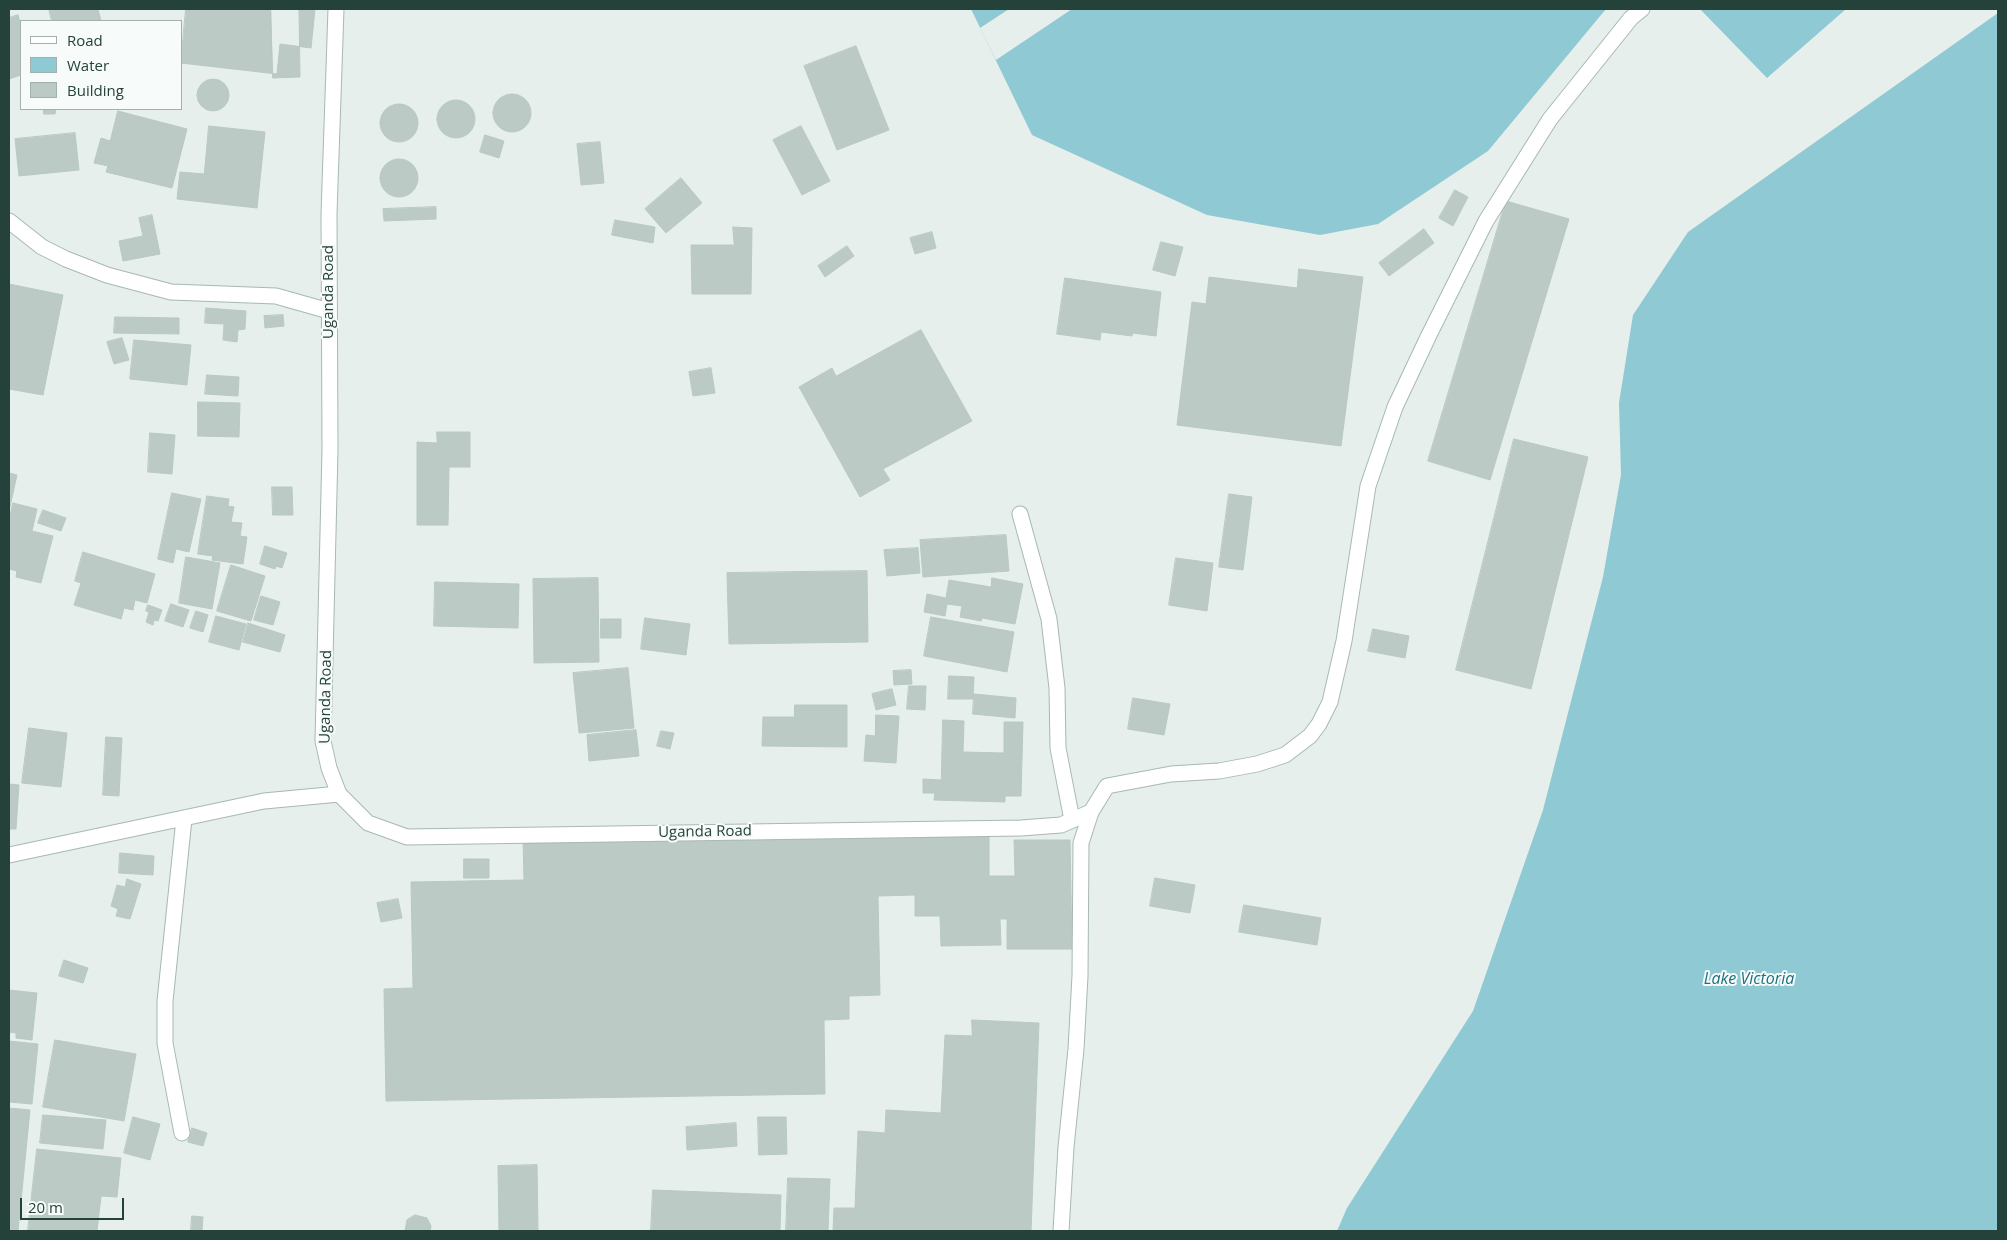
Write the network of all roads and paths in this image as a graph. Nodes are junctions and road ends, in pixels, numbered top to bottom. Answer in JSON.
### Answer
{"nodes":[{"id":1,"x":336,"y":9,"type":"edge"},
{"id":2,"x":1642,"y":9,"type":"edge"},
{"id":3,"x":9,"y":221,"type":"edge"},
{"id":4,"x":329,"y":311,"type":"junction"},
{"id":5,"x":1020,"y":514,"type":"dead end"},
{"id":6,"x":338,"y":794,"type":"junction"},
{"id":7,"x":1091,"y":812,"type":"junction"},
{"id":8,"x":184,"y":819,"type":"junction"},
{"id":9,"x":1072,"y":820,"type":"junction"},
{"id":10,"x":9,"y":855,"type":"edge"},
{"id":11,"x":182,"y":1132,"type":"dead end"},
{"id":12,"x":1061,"y":1231,"type":"edge"}],
"edges":[{"from":1,"to":4,"type":"street","name":"Uganda Road"},
{"from":2,"to":7,"type":"street"},
{"from":3,"to":4,"type":"street"},
{"from":4,"to":6,"type":"street","name":"Uganda Road"},
{"from":5,"to":9,"type":"street"},
{"from":6,"to":8,"type":"street"},
{"from":6,"to":9,"type":"street","name":"Uganda Road"},
{"from":7,"to":9,"type":"street","name":"Uganda Road"},
{"from":7,"to":12,"type":"street"},
{"from":8,"to":10,"type":"street"},
{"from":8,"to":11,"type":"street"}]}
